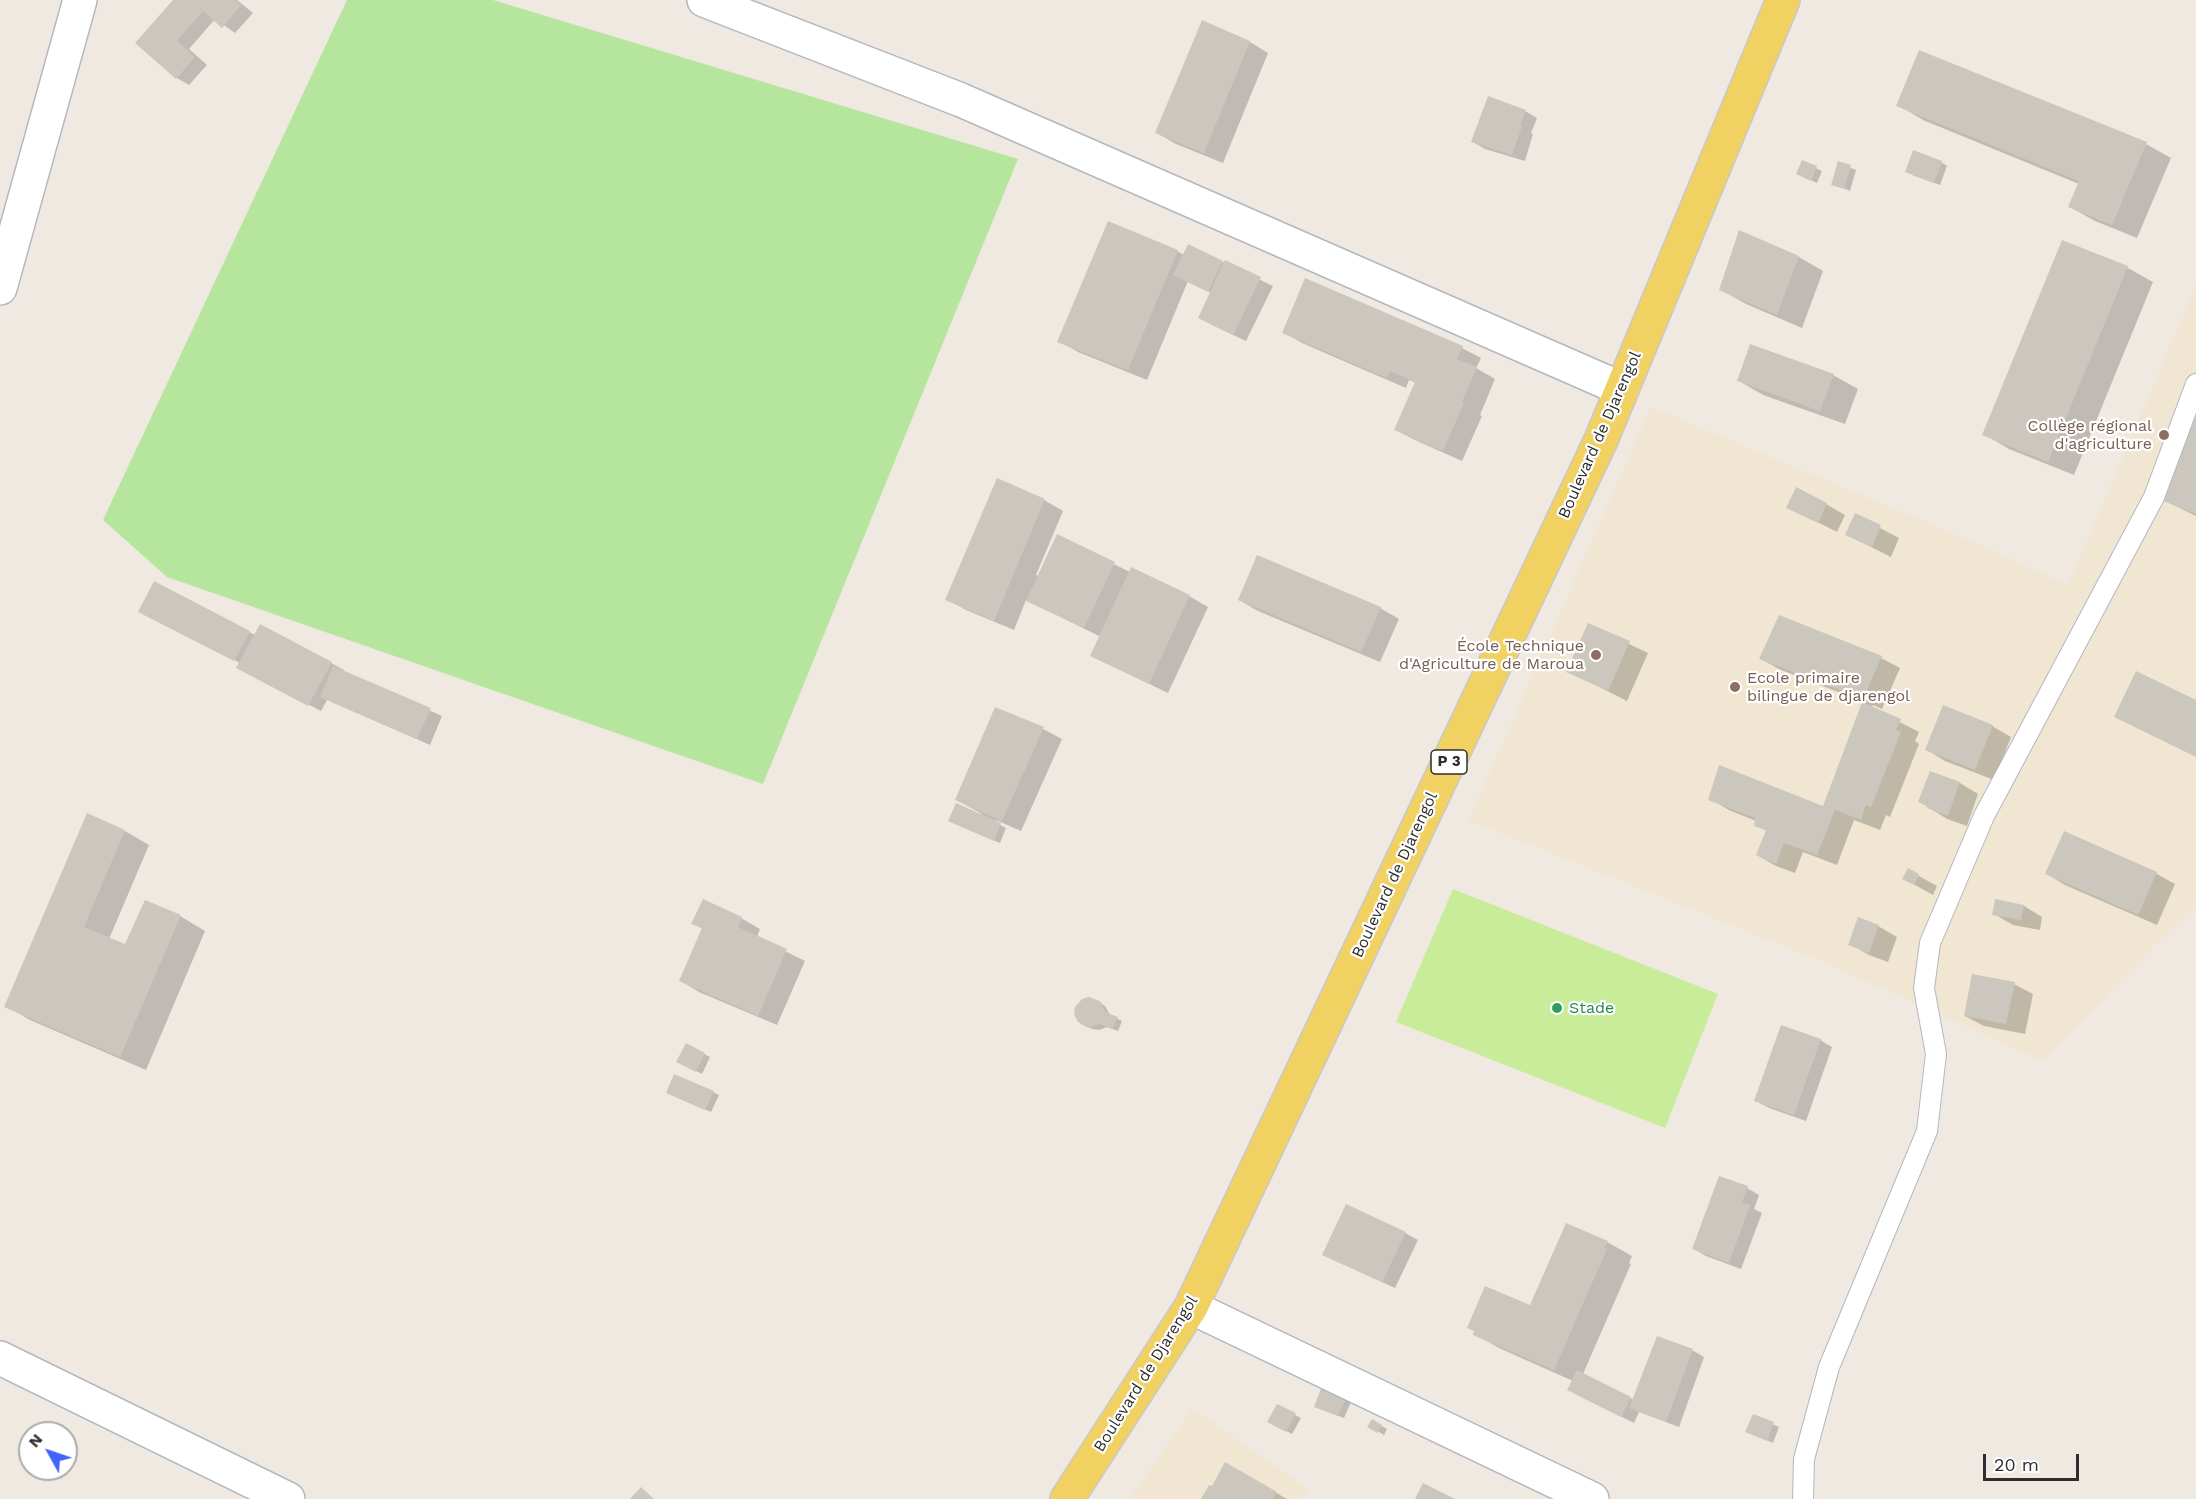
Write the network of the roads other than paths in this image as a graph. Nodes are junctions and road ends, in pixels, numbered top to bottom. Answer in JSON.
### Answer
{"nodes":[{"id":1,"x":80,"y":0,"type":"edge"},
{"id":2,"x":704,"y":0,"type":"edge"},
{"id":3,"x":1783,"y":0,"type":"edge"},
{"id":4,"x":0,"y":288,"type":"edge"},
{"id":5,"x":2196,"y":384,"type":"edge"},
{"id":6,"x":1622,"y":389,"type":"junction"},
{"id":7,"x":1191,"y":1307,"type":"junction"},
{"id":8,"x":0,"y":1358,"type":"edge"},
{"id":9,"x":288,"y":1499,"type":"edge"},
{"id":10,"x":1067,"y":1499,"type":"edge"},
{"id":11,"x":1592,"y":1499,"type":"edge"},
{"id":12,"x":1803,"y":1499,"type":"edge"}],
"edges":[{"from":1,"to":4,"type":"street"},
{"from":2,"to":6,"type":"street"},
{"from":3,"to":6,"type":"main road","name":"Boulevard de Djarengol","number":"P 3"},
{"from":5,"to":12,"type":"lane"},
{"from":6,"to":7,"type":"main road","name":"Boulevard de Djarengol","number":"P 3"},
{"from":7,"to":10,"type":"main road","name":"Boulevard de Djarengol","number":"P 3"},
{"from":7,"to":11,"type":"street"},
{"from":8,"to":9,"type":"street"}]}
